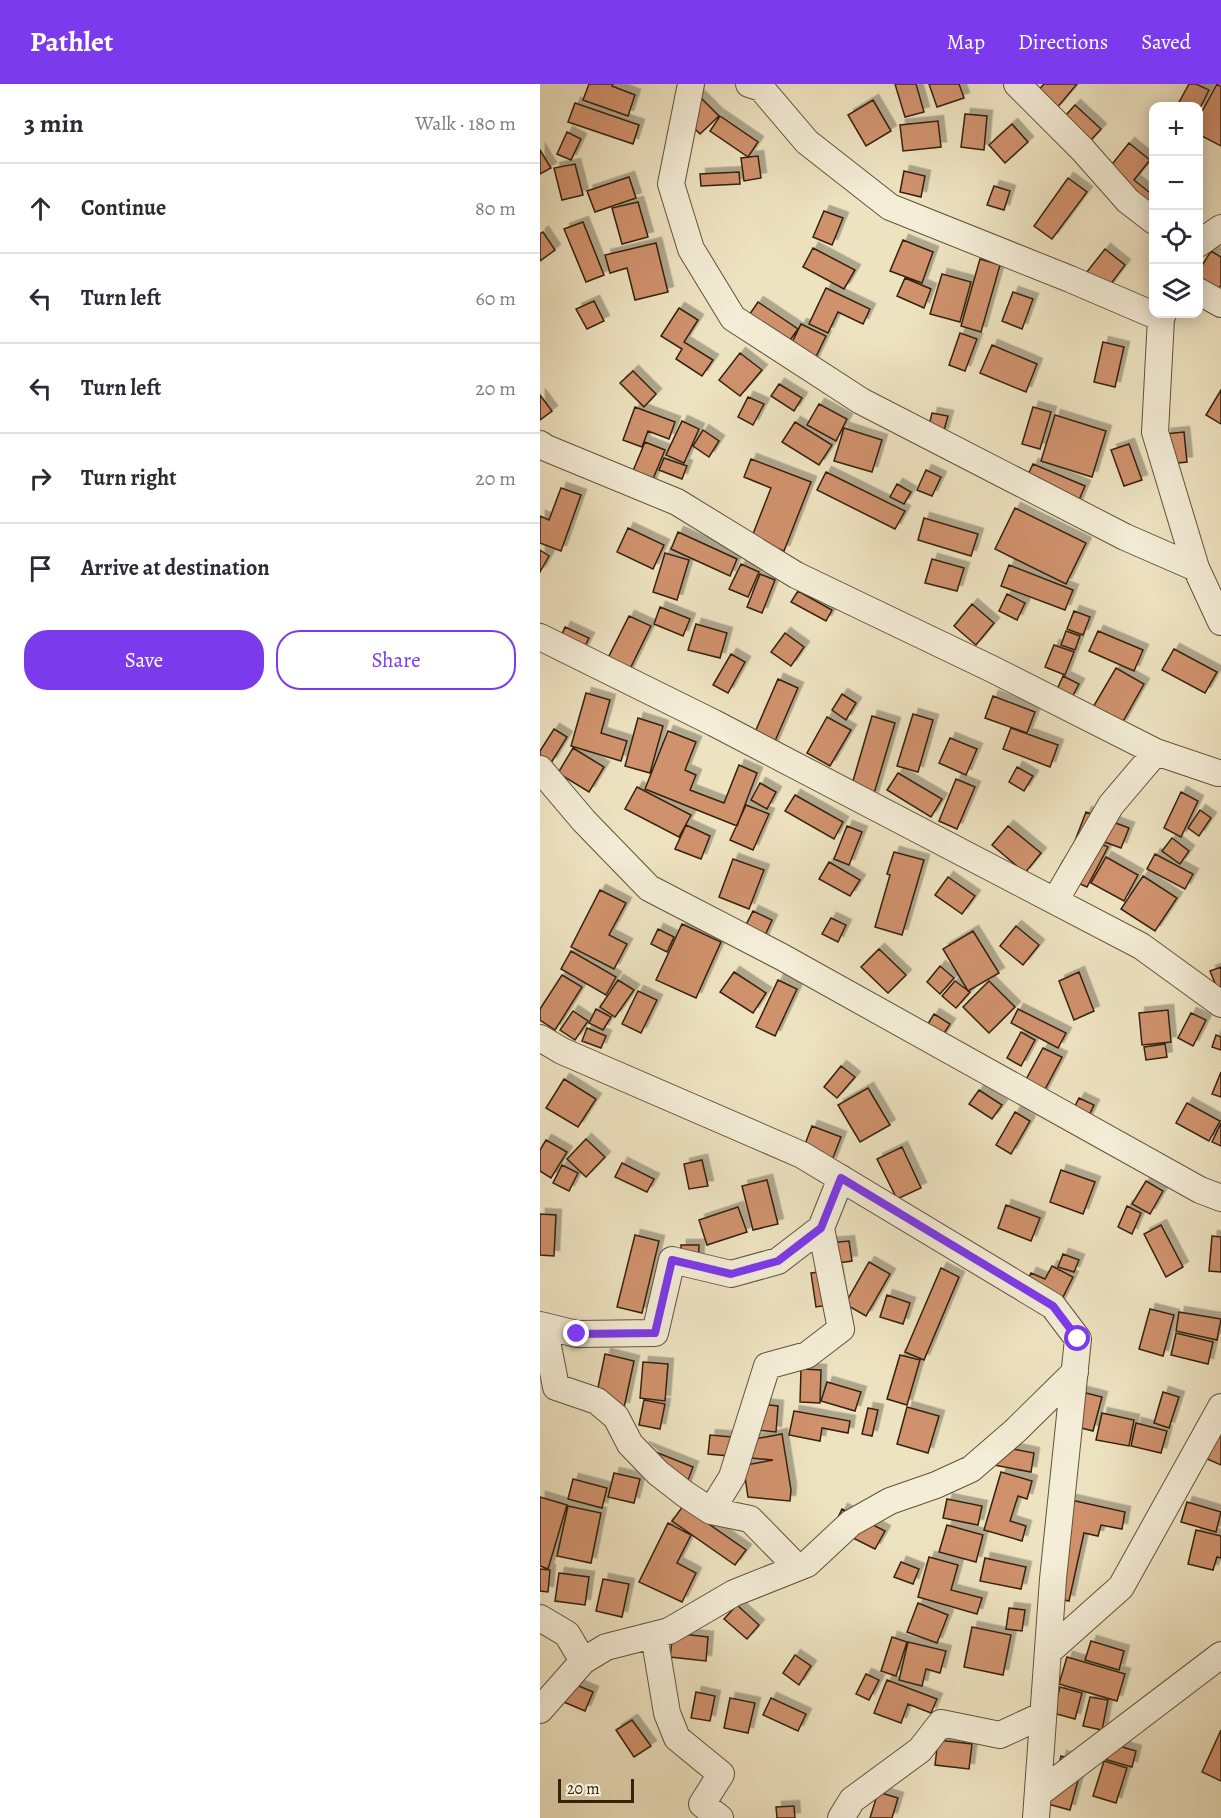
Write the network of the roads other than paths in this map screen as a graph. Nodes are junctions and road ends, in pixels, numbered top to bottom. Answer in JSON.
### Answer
{"nodes":[{"id":1,"x":691,"y":84,"type":"edge"},
{"id":2,"x":749,"y":84,"type":"edge"},
{"id":3,"x":1017,"y":84,"type":"edge"},
{"id":4,"x":1149,"y":216,"type":"edge"},
{"id":5,"x":1221,"y":228,"type":"edge"},
{"id":6,"x":1203,"y":241,"type":"edge"},
{"id":7,"x":1203,"y":294,"type":"edge"},
{"id":8,"x":1221,"y":304,"type":"edge"},
{"id":9,"x":1149,"y":311,"type":"edge"},
{"id":10,"x":1162,"y":318,"type":"edge"},
{"id":11,"x":540,"y":444,"type":"edge"},
{"id":12,"x":1197,"y":568,"type":"junction"},
{"id":13,"x":1221,"y":622,"type":"edge"},
{"id":14,"x":540,"y":637,"type":"edge"},
{"id":15,"x":1156,"y":752,"type":"junction"},
{"id":16,"x":540,"y":769,"type":"edge"},
{"id":17,"x":1220,"y":770,"type":"edge"},
{"id":18,"x":1055,"y":902,"type":"junction"},
{"id":19,"x":1221,"y":1004,"type":"edge"},
{"id":20,"x":540,"y":1038,"type":"edge"},
{"id":21,"x":841,"y":1178,"type":"junction"},
{"id":22,"x":1221,"y":1198,"type":"edge"},
{"id":23,"x":821,"y":1228,"type":"junction"},
{"id":24,"x":542,"y":1326,"type":"edge"},
{"id":25,"x":1075,"y":1372,"type":"junction"},
{"id":26,"x":1221,"y":1407,"type":"edge"},
{"id":27,"x":711,"y":1511,"type":"junction"},
{"id":28,"x":797,"y":1567,"type":"junction"},
{"id":29,"x":540,"y":1618,"type":"edge"},
{"id":30,"x":654,"y":1635,"type":"junction"},
{"id":31,"x":1048,"y":1652,"type":"junction"},
{"id":32,"x":1221,"y":1655,"type":"edge"},
{"id":33,"x":583,"y":1661,"type":"junction"},
{"id":34,"x":540,"y":1710,"type":"edge"},
{"id":35,"x":1043,"y":1715,"type":"junction"},
{"id":36,"x":1037,"y":1806,"type":"edge"},
{"id":37,"x":720,"y":1818,"type":"edge"},
{"id":38,"x":841,"y":1818,"type":"edge"}],
"edges":[{"from":1,"to":12,"type":"street"},
{"from":2,"to":9,"type":"street"},
{"from":3,"to":4,"type":"street"},
{"from":5,"to":6,"type":"street"},
{"from":7,"to":8,"type":"street"},
{"from":10,"to":12,"type":"street"},
{"from":11,"to":15,"type":"street"},
{"from":12,"to":13,"type":"street"},
{"from":14,"to":18,"type":"street"},
{"from":15,"to":17,"type":"street"},
{"from":15,"to":18,"type":"street"},
{"from":16,"to":22,"type":"street"},
{"from":18,"to":19,"type":"street"},
{"from":20,"to":21,"type":"street"},
{"from":21,"to":23,"type":"street"},
{"from":21,"to":25,"type":"street"},
{"from":23,"to":24,"type":"street"},
{"from":23,"to":27,"type":"street"},
{"from":24,"to":27,"type":"street"},
{"from":25,"to":28,"type":"street"},
{"from":25,"to":31,"type":"street"},
{"from":26,"to":31,"type":"street"},
{"from":27,"to":28,"type":"street"},
{"from":28,"to":30,"type":"street"},
{"from":29,"to":33,"type":"street"},
{"from":30,"to":33,"type":"street"},
{"from":30,"to":37,"type":"street"},
{"from":31,"to":35,"type":"street"},
{"from":32,"to":36,"type":"street"},
{"from":33,"to":34,"type":"street"},
{"from":35,"to":36,"type":"street"},
{"from":35,"to":38,"type":"street"}]}
